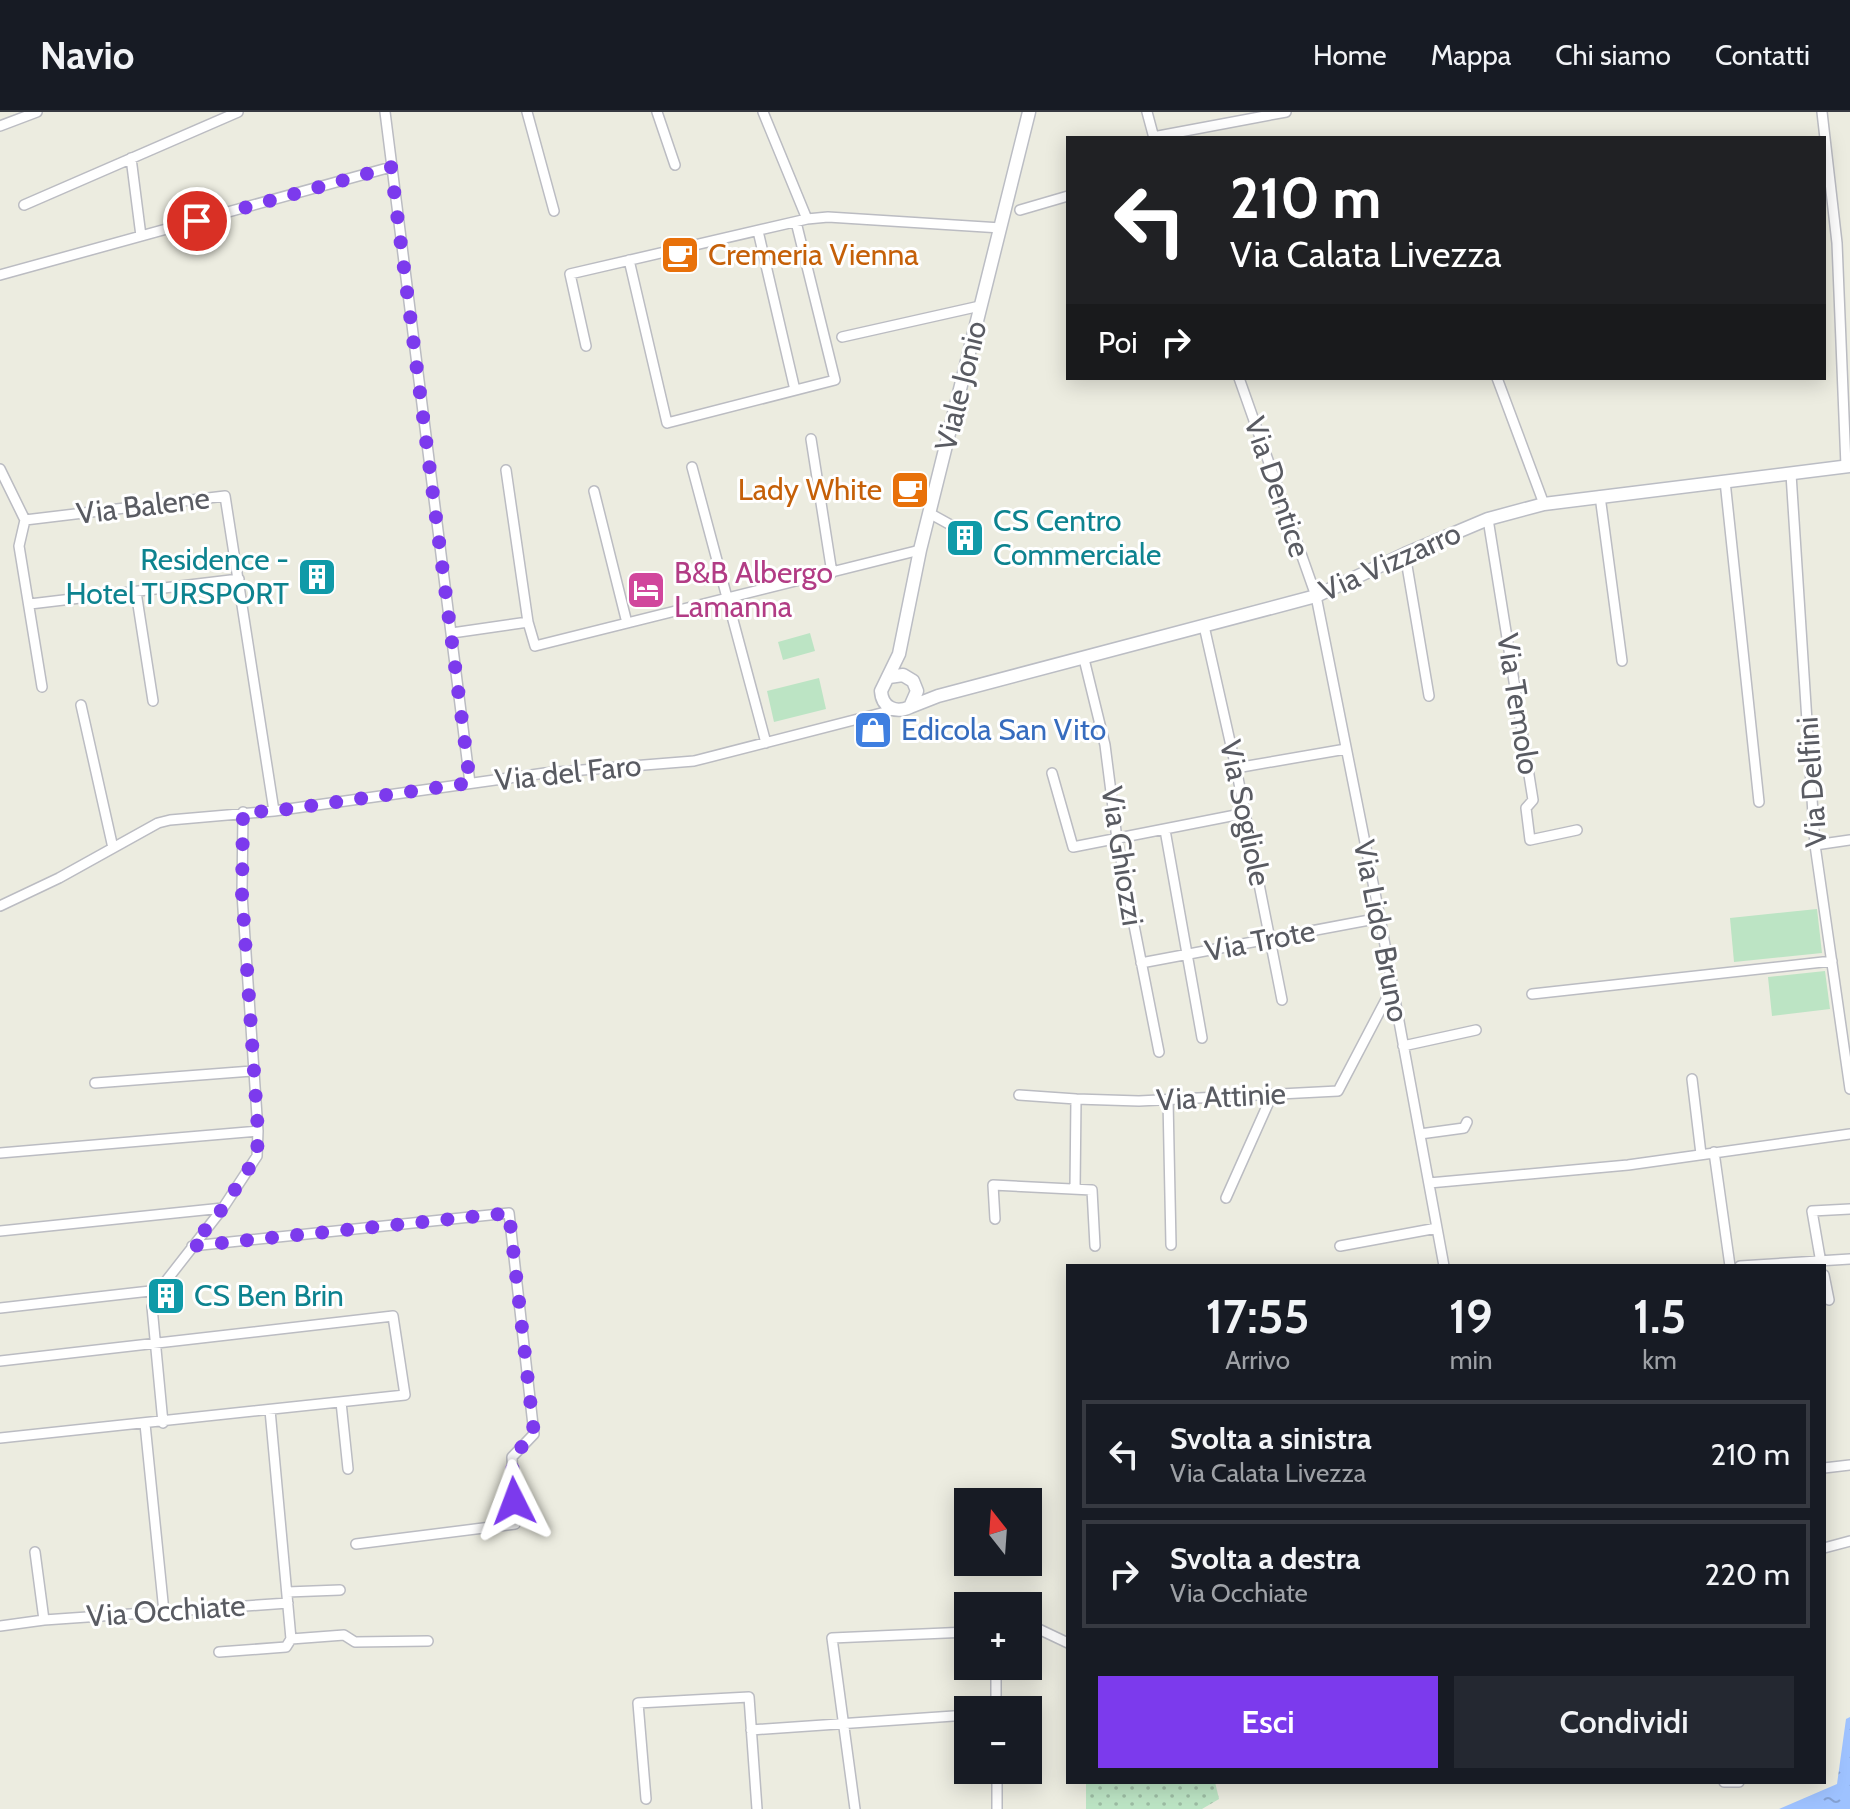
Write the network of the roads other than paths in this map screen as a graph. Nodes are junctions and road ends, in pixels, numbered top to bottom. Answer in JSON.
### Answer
{"nodes":[{"id":1,"x":37,"y":112,"type":"edge"},
{"id":2,"x":238,"y":112,"type":"edge"},
{"id":3,"x":385,"y":112,"type":"edge"},
{"id":4,"x":527,"y":112,"type":"edge"},
{"id":5,"x":657,"y":112,"type":"edge"},
{"id":6,"x":763,"y":112,"type":"edge"},
{"id":7,"x":1029,"y":112,"type":"edge"},
{"id":8,"x":1147,"y":112,"type":"edge"},
{"id":9,"x":1286,"y":112,"type":"edge"},
{"id":10,"x":1822,"y":112,"type":"edge"},
{"id":11,"x":222,"y":115,"type":"edge"},
{"id":12,"x":0,"y":126,"type":"edge"},
{"id":13,"x":1154,"y":136,"type":"edge"},
{"id":14,"x":1159,"y":136,"type":"edge"},
{"id":15,"x":1825,"y":136,"type":"edge"},
{"id":16,"x":1826,"y":147,"type":"edge"},
{"id":17,"x":131,"y":158,"type":"junction"},
{"id":18,"x":675,"y":165,"type":"dead end"},
{"id":19,"x":391,"y":167,"type":"junction"},
{"id":20,"x":1066,"y":197,"type":"edge"},
{"id":21,"x":24,"y":205,"type":"dead end"},
{"id":22,"x":1020,"y":210,"type":"dead end"},
{"id":23,"x":554,"y":211,"type":"dead end"},
{"id":24,"x":802,"y":220,"type":"junction"},
{"id":25,"x":1001,"y":228,"type":"junction"},
{"id":26,"x":758,"y":231,"type":"junction"},
{"id":27,"x":141,"y":236,"type":"junction"},
{"id":28,"x":629,"y":260,"type":"junction"},
{"id":29,"x":0,"y":275,"type":"edge"},
{"id":30,"x":980,"y":306,"type":"junction"},
{"id":31,"x":842,"y":337,"type":"dead end"},
{"id":32,"x":586,"y":346,"type":"dead end"},
{"id":33,"x":1240,"y":380,"type":"edge"},
{"id":34,"x":1498,"y":380,"type":"edge"},
{"id":35,"x":795,"y":390,"type":"junction"},
{"id":36,"x":811,"y":439,"type":"dead end"},
{"id":37,"x":1848,"y":466,"type":"edge"},
{"id":38,"x":692,"y":467,"type":"dead end"},
{"id":39,"x":0,"y":469,"type":"edge"},
{"id":40,"x":506,"y":470,"type":"dead end"},
{"id":41,"x":1791,"y":474,"type":"junction"},
{"id":42,"x":1725,"y":481,"type":"junction"},
{"id":43,"x":594,"y":491,"type":"dead end"},
{"id":44,"x":1600,"y":496,"type":"junction"},
{"id":45,"x":1544,"y":504,"type":"junction"},
{"id":46,"x":929,"y":513,"type":"junction"},
{"id":47,"x":1488,"y":519,"type":"junction"},
{"id":48,"x":25,"y":520,"type":"junction"},
{"id":49,"x":958,"y":529,"type":"dead end"},
{"id":50,"x":920,"y":550,"type":"junction"},
{"id":51,"x":1405,"y":554,"type":"junction"},
{"id":52,"x":832,"y":573,"type":"junction"},
{"id":53,"x":239,"y":579,"type":"junction"},
{"id":54,"x":136,"y":592,"type":"junction"},
{"id":55,"x":1316,"y":596,"type":"junction"},
{"id":56,"x":728,"y":598,"type":"junction"},
{"id":57,"x":30,"y":604,"type":"junction"},
{"id":58,"x":528,"y":622,"type":"junction"},
{"id":59,"x":627,"y":623,"type":"junction"},
{"id":60,"x":1204,"y":626,"type":"junction"},
{"id":61,"x":452,"y":633,"type":"junction"},
{"id":62,"x":899,"y":654,"type":"junction"},
{"id":63,"x":1084,"y":659,"type":"junction"},
{"id":64,"x":1622,"y":661,"type":"dead end"},
{"id":65,"x":906,"y":676,"type":"junction"},
{"id":66,"x":889,"y":677,"type":"junction"},
{"id":67,"x":42,"y":687,"type":"dead end"},
{"id":68,"x":917,"y":691,"type":"junction"},
{"id":69,"x":938,"y":696,"type":"junction"},
{"id":70,"x":1429,"y":696,"type":"dead end"},
{"id":71,"x":881,"y":697,"type":"junction"},
{"id":72,"x":153,"y":701,"type":"dead end"},
{"id":73,"x":81,"y":705,"type":"dead end"},
{"id":74,"x":910,"y":707,"type":"junction"},
{"id":75,"x":893,"y":710,"type":"junction"},
{"id":76,"x":866,"y":716,"type":"junction"},
{"id":77,"x":766,"y":743,"type":"junction"},
{"id":78,"x":1346,"y":749,"type":"junction"},
{"id":79,"x":1236,"y":768,"type":"junction"},
{"id":80,"x":1052,"y":773,"type":"dead end"},
{"id":81,"x":470,"y":783,"type":"junction"},
{"id":82,"x":1759,"y":802,"type":"dead end"},
{"id":83,"x":274,"y":811,"type":"junction"},
{"id":84,"x":243,"y":812,"type":"junction"},
{"id":85,"x":1246,"y":813,"type":"junction"},
{"id":86,"x":1165,"y":830,"type":"junction"},
{"id":87,"x":1577,"y":830,"type":"dead end"},
{"id":88,"x":1117,"y":839,"type":"junction"},
{"id":89,"x":1850,"y":840,"type":"edge"},
{"id":90,"x":1815,"y":845,"type":"junction"},
{"id":91,"x":113,"y":848,"type":"junction"},
{"id":92,"x":0,"y":906,"type":"edge"},
{"id":93,"x":1380,"y":918,"type":"junction"},
{"id":94,"x":1270,"y":940,"type":"junction"},
{"id":95,"x":1187,"y":955,"type":"junction"},
{"id":96,"x":1832,"y":961,"type":"junction"},
{"id":97,"x":1141,"y":963,"type":"junction"},
{"id":98,"x":1392,"y":987,"type":"junction"},
{"id":99,"x":1532,"y":994,"type":"dead end"},
{"id":100,"x":1282,"y":1000,"type":"dead end"},
{"id":101,"x":1476,"y":1030,"type":"dead end"},
{"id":102,"x":1202,"y":1038,"type":"dead end"},
{"id":103,"x":1403,"y":1046,"type":"junction"},
{"id":104,"x":1159,"y":1052,"type":"dead end"},
{"id":105,"x":252,"y":1071,"type":"junction"},
{"id":106,"x":1692,"y":1079,"type":"dead end"},
{"id":107,"x":95,"y":1083,"type":"dead end"},
{"id":108,"x":1850,"y":1089,"type":"edge"},
{"id":109,"x":1019,"y":1095,"type":"dead end"},
{"id":110,"x":1272,"y":1095,"type":"junction"},
{"id":111,"x":1076,"y":1099,"type":"junction"},
{"id":112,"x":1168,"y":1100,"type":"junction"},
{"id":113,"x":1467,"y":1122,"type":"dead end"},
{"id":114,"x":258,"y":1131,"type":"junction"},
{"id":115,"x":1420,"y":1134,"type":"junction"},
{"id":116,"x":1850,"y":1134,"type":"edge"},
{"id":117,"x":1714,"y":1152,"type":"junction"},
{"id":118,"x":0,"y":1153,"type":"edge"},
{"id":119,"x":1701,"y":1154,"type":"junction"},
{"id":120,"x":1429,"y":1183,"type":"junction"},
{"id":121,"x":1075,"y":1189,"type":"junction"},
{"id":122,"x":1226,"y":1198,"type":"dead end"},
{"id":123,"x":223,"y":1208,"type":"junction"},
{"id":124,"x":1850,"y":1209,"type":"edge"},
{"id":125,"x":995,"y":1219,"type":"dead end"},
{"id":126,"x":1437,"y":1228,"type":"junction"},
{"id":127,"x":0,"y":1231,"type":"edge"},
{"id":128,"x":1171,"y":1245,"type":"dead end"},
{"id":129,"x":192,"y":1246,"type":"junction"},
{"id":130,"x":1095,"y":1246,"type":"dead end"},
{"id":131,"x":1340,"y":1246,"type":"dead end"},
{"id":132,"x":1850,"y":1259,"type":"edge"},
{"id":133,"x":1822,"y":1263,"type":"edge"},
{"id":134,"x":1444,"y":1264,"type":"edge"},
{"id":135,"x":1730,"y":1264,"type":"edge"},
{"id":136,"x":1795,"y":1264,"type":"edge"},
{"id":137,"x":1826,"y":1285,"type":"edge"},
{"id":138,"x":159,"y":1290,"type":"junction"},
{"id":139,"x":1829,"y":1300,"type":"dead end"},
{"id":140,"x":0,"y":1308,"type":"edge"},
{"id":141,"x":155,"y":1344,"type":"junction"},
{"id":142,"x":0,"y":1361,"type":"edge"},
{"id":143,"x":341,"y":1402,"type":"junction"},
{"id":144,"x":270,"y":1410,"type":"junction"},
{"id":145,"x":163,"y":1423,"type":"junction"},
{"id":146,"x":145,"y":1424,"type":"junction"},
{"id":147,"x":0,"y":1438,"type":"edge"},
{"id":148,"x":1850,"y":1465,"type":"edge"},
{"id":149,"x":1826,"y":1468,"type":"edge"},
{"id":150,"x":348,"y":1469,"type":"dead end"},
{"id":151,"x":1850,"y":1541,"type":"edge"},
{"id":152,"x":356,"y":1544,"type":"dead end"},
{"id":153,"x":1826,"y":1547,"type":"edge"},
{"id":154,"x":35,"y":1552,"type":"dead end"},
{"id":155,"x":340,"y":1590,"type":"dead end"},
{"id":156,"x":287,"y":1592,"type":"junction"},
{"id":157,"x":288,"y":1603,"type":"junction"},
{"id":158,"x":164,"y":1612,"type":"junction"},
{"id":159,"x":44,"y":1620,"type":"junction"},
{"id":160,"x":0,"y":1626,"type":"edge"},
{"id":161,"x":1042,"y":1631,"type":"edge"},
{"id":162,"x":954,"y":1633,"type":"edge"},
{"id":163,"x":291,"y":1639,"type":"junction"},
{"id":164,"x":428,"y":1641,"type":"dead end"},
{"id":165,"x":1066,"y":1642,"type":"edge"},
{"id":166,"x":219,"y":1652,"type":"dead end"},
{"id":167,"x":954,"y":1716,"type":"edge"},
{"id":168,"x":846,"y":1723,"type":"junction"},
{"id":169,"x":751,"y":1730,"type":"junction"},
{"id":170,"x":997,"y":1784,"type":"edge"},
{"id":171,"x":646,"y":1799,"type":"dead end"},
{"id":172,"x":757,"y":1809,"type":"edge"},
{"id":173,"x":855,"y":1809,"type":"edge"},
{"id":174,"x":997,"y":1809,"type":"edge"}],
"edges":[{"from":1,"to":12,"type":"street"},
{"from":2,"to":11,"type":"street"},
{"from":3,"to":19,"type":"street"},
{"from":4,"to":23,"type":"street"},
{"from":5,"to":18,"type":"street"},
{"from":6,"to":24,"type":"street"},
{"from":7,"to":25,"type":"street","name":"Viale Jonio"},
{"from":8,"to":13,"type":"street"},
{"from":9,"to":14,"type":"street"},
{"from":10,"to":15,"type":"street"},
{"from":11,"to":17,"type":"street"},
{"from":16,"to":37,"type":"street"},
{"from":17,"to":21,"type":"street"},
{"from":17,"to":27,"type":"street"},
{"from":19,"to":27,"type":"street"},
{"from":19,"to":61,"type":"street"},
{"from":20,"to":22,"type":"street"},
{"from":24,"to":25,"type":"street"},
{"from":24,"to":26,"type":"street"},
{"from":24,"to":35,"type":"street"},
{"from":25,"to":30,"type":"street","name":"Viale Jonio"},
{"from":26,"to":28,"type":"street"},
{"from":26,"to":35,"type":"street"},
{"from":27,"to":29,"type":"street"},
{"from":28,"to":32,"type":"street"},
{"from":28,"to":35,"type":"street"},
{"from":30,"to":31,"type":"street","name":"Viale Jonio"},
{"from":30,"to":46,"type":"street","name":"Viale Jonio"},
{"from":33,"to":55,"type":"street","name":"Via Dentice"},
{"from":34,"to":45,"type":"street"},
{"from":36,"to":52,"type":"street"},
{"from":37,"to":41,"type":"street","name":"Via Vizzarro"},
{"from":38,"to":56,"type":"street"},
{"from":39,"to":48,"type":"street"},
{"from":40,"to":58,"type":"street"},
{"from":41,"to":42,"type":"street","name":"Via Vizzarro"},
{"from":41,"to":90,"type":"street","name":"Via Delfini"},
{"from":42,"to":44,"type":"street","name":"Via Vizzarro"},
{"from":42,"to":82,"type":"street"},
{"from":43,"to":59,"type":"street"},
{"from":44,"to":45,"type":"street","name":"Via Vizzarro"},
{"from":44,"to":64,"type":"street"},
{"from":45,"to":47,"type":"street","name":"Via Vizzarro"},
{"from":46,"to":49,"type":"street"},
{"from":46,"to":50,"type":"street","name":"Viale Jonio"},
{"from":47,"to":51,"type":"street","name":"Via Vizzarro"},
{"from":47,"to":87,"type":"street","name":"Via Temolo"},
{"from":48,"to":53,"type":"street","name":"Via Balene"},
{"from":48,"to":57,"type":"street"},
{"from":50,"to":52,"type":"street"},
{"from":50,"to":62,"type":"street","name":"Viale Jonio"},
{"from":51,"to":55,"type":"street","name":"Via Vizzarro"},
{"from":51,"to":70,"type":"street"},
{"from":52,"to":56,"type":"street"},
{"from":53,"to":54,"type":"street"},
{"from":53,"to":83,"type":"street","name":"Via Balene"},
{"from":54,"to":57,"type":"street"},
{"from":54,"to":72,"type":"street"},
{"from":55,"to":60,"type":"street","name":"Via Vizzarro"},
{"from":55,"to":78,"type":"street","name":"Via Lido Bruno"},
{"from":56,"to":59,"type":"street"},
{"from":56,"to":77,"type":"street"},
{"from":57,"to":67,"type":"street"},
{"from":58,"to":59,"type":"street"},
{"from":58,"to":61,"type":"street"},
{"from":60,"to":63,"type":"street","name":"Via Vizzarro"},
{"from":60,"to":79,"type":"street","name":"Via Sogliole"},
{"from":61,"to":81,"type":"street"},
{"from":62,"to":65,"type":"street","name":"Viale Jonio"},
{"from":62,"to":66,"type":"street","name":"Viale Jonio"},
{"from":63,"to":69,"type":"street","name":"Via Vizzarro"},
{"from":63,"to":88,"type":"street","name":"Via Ghiozzi"},
{"from":65,"to":66,"type":"street"},
{"from":65,"to":68,"type":"street"},
{"from":66,"to":71,"type":"street"},
{"from":68,"to":69,"type":"street","name":"Via Vizzarro"},
{"from":68,"to":74,"type":"street"},
{"from":69,"to":74,"type":"street","name":"Via Vizzarro"},
{"from":71,"to":75,"type":"street"},
{"from":71,"to":76,"type":"street"},
{"from":73,"to":91,"type":"street"},
{"from":74,"to":75,"type":"street","name":"Via Vizzarro"},
{"from":75,"to":76,"type":"street","name":"Via del Faro"},
{"from":76,"to":77,"type":"street","name":"Via del Faro"},
{"from":77,"to":81,"type":"street","name":"Via del Faro"},
{"from":78,"to":79,"type":"street"},
{"from":78,"to":93,"type":"street","name":"Via Lido Bruno"},
{"from":79,"to":85,"type":"street","name":"Via Sogliole"},
{"from":80,"to":88,"type":"street"},
{"from":81,"to":83,"type":"street","name":"Via del Faro"},
{"from":83,"to":84,"type":"street","name":"Via del Faro"},
{"from":84,"to":91,"type":"street","name":"Via del Faro"},
{"from":84,"to":105,"type":"street"},
{"from":85,"to":86,"type":"street"},
{"from":85,"to":94,"type":"street","name":"Via Sogliole"},
{"from":86,"to":88,"type":"street"},
{"from":86,"to":95,"type":"street"},
{"from":88,"to":97,"type":"street","name":"Via Ghiozzi"},
{"from":89,"to":90,"type":"street"},
{"from":90,"to":96,"type":"street","name":"Via Delfini"},
{"from":91,"to":92,"type":"street","name":"Via del Faro"},
{"from":93,"to":94,"type":"street","name":"Via Trote"},
{"from":93,"to":98,"type":"street","name":"Via Lido Bruno"},
{"from":94,"to":95,"type":"street","name":"Via Trote"},
{"from":94,"to":100,"type":"street","name":"Via Sogliole"},
{"from":95,"to":97,"type":"street","name":"Via Trote"},
{"from":95,"to":102,"type":"street"},
{"from":96,"to":99,"type":"street"},
{"from":96,"to":108,"type":"street","name":"Via Delfini"},
{"from":97,"to":104,"type":"street","name":"Via Ghiozzi"},
{"from":98,"to":103,"type":"street","name":"Via Lido Bruno"},
{"from":98,"to":110,"type":"street","name":"Via Attinie"},
{"from":101,"to":103,"type":"street"},
{"from":103,"to":115,"type":"street","name":"Via Lido Bruno"},
{"from":105,"to":107,"type":"street"},
{"from":105,"to":114,"type":"street"},
{"from":106,"to":119,"type":"street"},
{"from":109,"to":111,"type":"street","name":"Via Attinie"},
{"from":110,"to":112,"type":"street","name":"Via Attinie"},
{"from":110,"to":122,"type":"street"},
{"from":111,"to":112,"type":"street","name":"Via Attinie"},
{"from":111,"to":121,"type":"street"},
{"from":112,"to":128,"type":"street"},
{"from":113,"to":115,"type":"street"},
{"from":114,"to":118,"type":"street"},
{"from":114,"to":123,"type":"street"},
{"from":115,"to":120,"type":"street","name":"Via Lido Bruno"},
{"from":116,"to":117,"type":"street"},
{"from":117,"to":119,"type":"street"},
{"from":117,"to":135,"type":"street"},
{"from":119,"to":120,"type":"street"},
{"from":120,"to":126,"type":"street","name":"Via Lido Bruno"},
{"from":121,"to":125,"type":"street"},
{"from":121,"to":130,"type":"street"},
{"from":123,"to":127,"type":"street"},
{"from":123,"to":129,"type":"street"},
{"from":124,"to":133,"type":"street"},
{"from":126,"to":131,"type":"street"},
{"from":126,"to":134,"type":"street","name":"Via Lido Bruno"},
{"from":129,"to":138,"type":"street"},
{"from":129,"to":152,"type":"street"},
{"from":132,"to":133,"type":"street"},
{"from":133,"to":136,"type":"street"},
{"from":137,"to":139,"type":"street"},
{"from":138,"to":140,"type":"street"},
{"from":138,"to":141,"type":"street"},
{"from":141,"to":142,"type":"street"},
{"from":141,"to":143,"type":"street"},
{"from":141,"to":145,"type":"street"},
{"from":143,"to":144,"type":"street"},
{"from":143,"to":150,"type":"street"},
{"from":144,"to":145,"type":"street"},
{"from":144,"to":156,"type":"street"},
{"from":145,"to":146,"type":"street"},
{"from":146,"to":147,"type":"street"},
{"from":146,"to":158,"type":"street"},
{"from":148,"to":149,"type":"street"},
{"from":151,"to":153,"type":"street"},
{"from":154,"to":159,"type":"street","name":"Via Occhiate"},
{"from":155,"to":156,"type":"street"},
{"from":156,"to":157,"type":"street"},
{"from":157,"to":158,"type":"street","name":"Via Occhiate"},
{"from":157,"to":163,"type":"street"},
{"from":158,"to":159,"type":"street","name":"Via Occhiate"},
{"from":159,"to":160,"type":"street","name":"Via Occhiate"},
{"from":161,"to":165,"type":"street"},
{"from":162,"to":168,"type":"street"},
{"from":163,"to":164,"type":"street"},
{"from":163,"to":166,"type":"street"},
{"from":167,"to":168,"type":"street"},
{"from":168,"to":169,"type":"street"},
{"from":168,"to":173,"type":"street"},
{"from":169,"to":171,"type":"street"},
{"from":169,"to":172,"type":"street"},
{"from":170,"to":174,"type":"street"}]}
